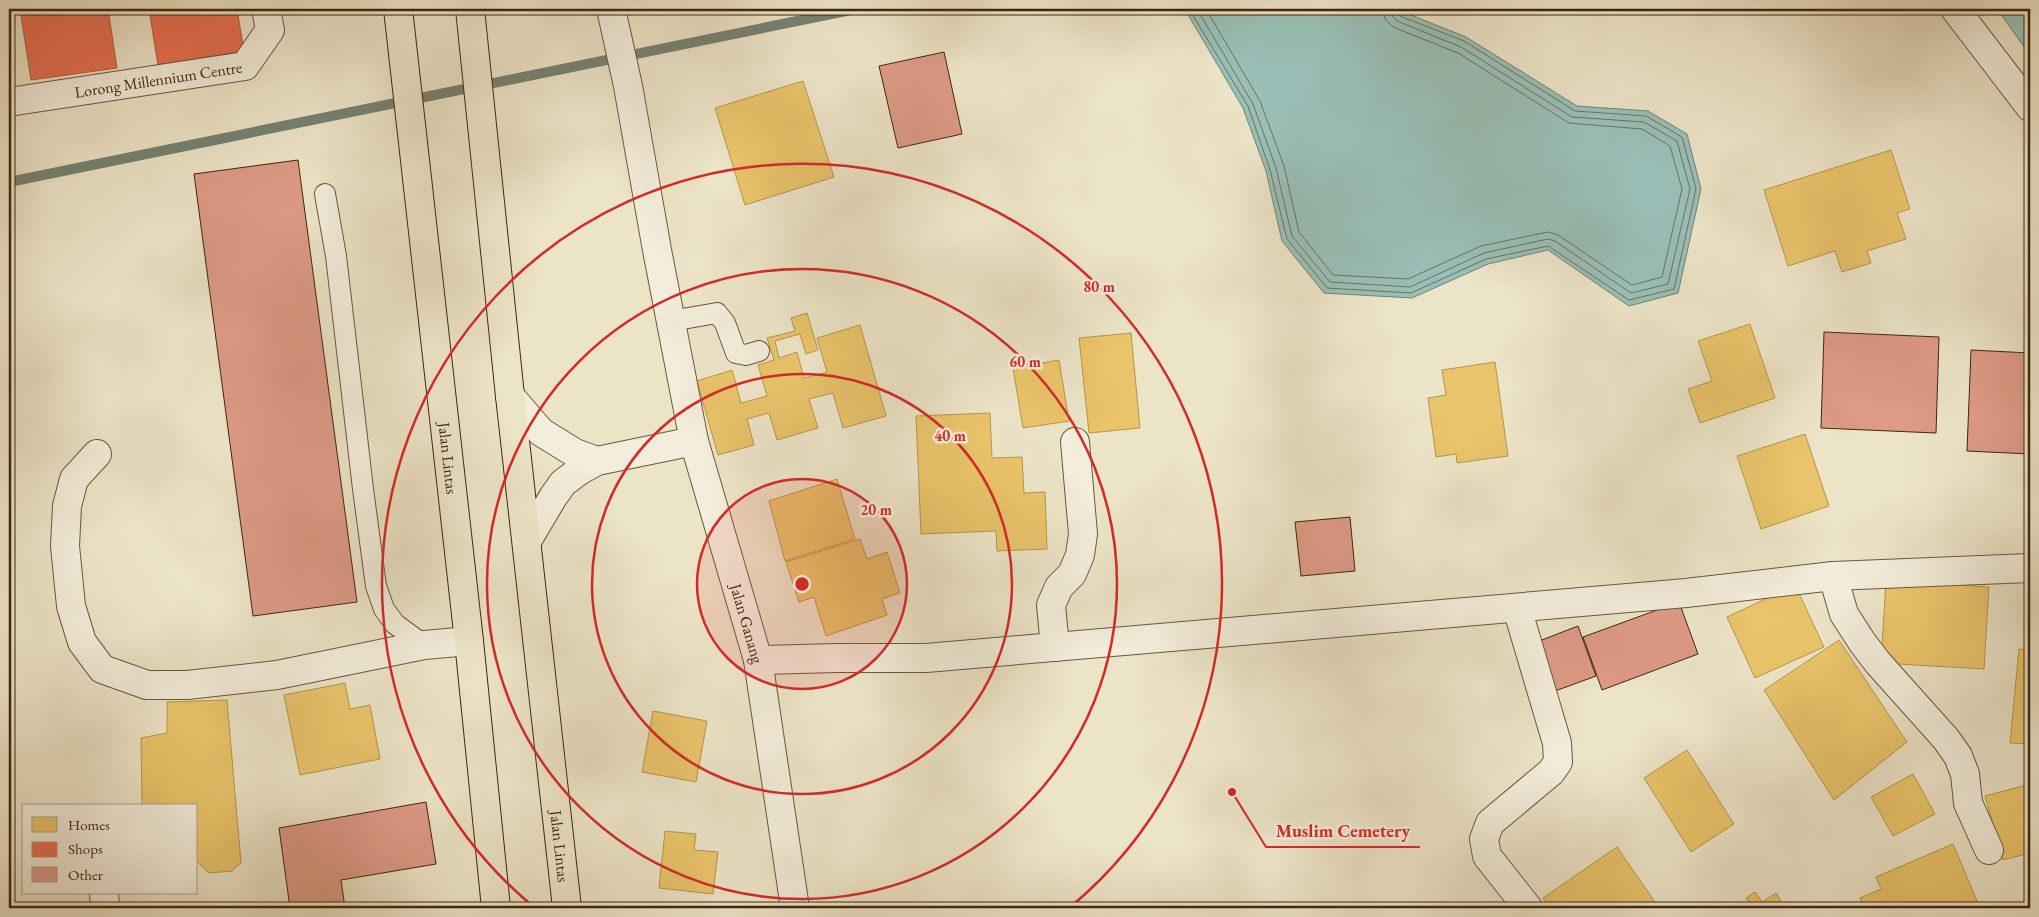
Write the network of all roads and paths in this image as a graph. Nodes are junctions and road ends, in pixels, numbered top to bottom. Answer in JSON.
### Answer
{"nodes":[{"id":1,"x":266,"y":9,"type":"edge"},
{"id":2,"x":398,"y":9,"type":"edge"},
{"id":3,"x":470,"y":9,"type":"edge"},
{"id":4,"x":611,"y":9,"type":"edge"},
{"id":5,"x":1955,"y":9,"type":"edge"},
{"id":6,"x":9,"y":102,"type":"edge"},
{"id":7,"x":2030,"y":107,"type":"edge"},
{"id":8,"x":325,"y":194,"type":"dead end"},
{"id":9,"x":671,"y":321,"type":"junction"},
{"id":10,"x":759,"y":351,"type":"dead end"},
{"id":11,"x":510,"y":396,"type":"junction"},
{"id":12,"x":694,"y":441,"type":"junction"},
{"id":13,"x":1075,"y":442,"type":"dead end"},
{"id":14,"x":97,"y":454,"type":"dead end"},
{"id":15,"x":597,"y":461,"type":"junction"},
{"id":16,"x":527,"y":541,"type":"junction"},
{"id":17,"x":2030,"y":568,"type":"edge"},
{"id":18,"x":1833,"y":576,"type":"junction"},
{"id":19,"x":1517,"y":608,"type":"junction"},
{"id":20,"x":469,"y":641,"type":"junction"},
{"id":21,"x":424,"y":645,"type":"junction"},
{"id":22,"x":1055,"y":647,"type":"junction"},
{"id":23,"x":758,"y":660,"type":"junction"},
{"id":24,"x":1989,"y":850,"type":"dead end"},
{"id":25,"x":104,"y":894,"type":"edge"},
{"id":26,"x":105,"y":908,"type":"edge"},
{"id":27,"x":496,"y":908,"type":"edge"},
{"id":28,"x":567,"y":908,"type":"edge"},
{"id":29,"x":795,"y":908,"type":"edge"},
{"id":30,"x":1528,"y":908,"type":"edge"}],
"edges":[{"from":1,"to":6,"type":"street","name":"Lorong Millennium Centre"},
{"from":2,"to":20,"type":"highway","name":"Jalan Lintas"},
{"from":3,"to":11,"type":"highway","name":"Jalan Lintas"},
{"from":4,"to":9,"type":"street","name":"Jalan Ganang"},
{"from":5,"to":7,"type":"street"},
{"from":8,"to":21,"type":"lane"},
{"from":9,"to":10,"type":"lane"},
{"from":9,"to":12,"type":"street","name":"Jalan Ganang"},
{"from":11,"to":15,"type":"street"},
{"from":11,"to":16,"type":"highway","name":"Jalan Lintas"},
{"from":12,"to":15,"type":"street"},
{"from":12,"to":23,"type":"street","name":"Jalan Ganang"},
{"from":13,"to":22,"type":"street"},
{"from":14,"to":21,"type":"street"},
{"from":15,"to":16,"type":"street"},
{"from":16,"to":28,"type":"highway","name":"Jalan Lintas"},
{"from":17,"to":18,"type":"street"},
{"from":18,"to":19,"type":"street"},
{"from":18,"to":24,"type":"street"},
{"from":19,"to":22,"type":"street"},
{"from":19,"to":30,"type":"street"},
{"from":20,"to":21,"type":"street"},
{"from":20,"to":27,"type":"highway","name":"Jalan Lintas"},
{"from":22,"to":23,"type":"street"},
{"from":23,"to":29,"type":"street","name":"Jalan Ganang"},
{"from":25,"to":26,"type":"street"}]}
